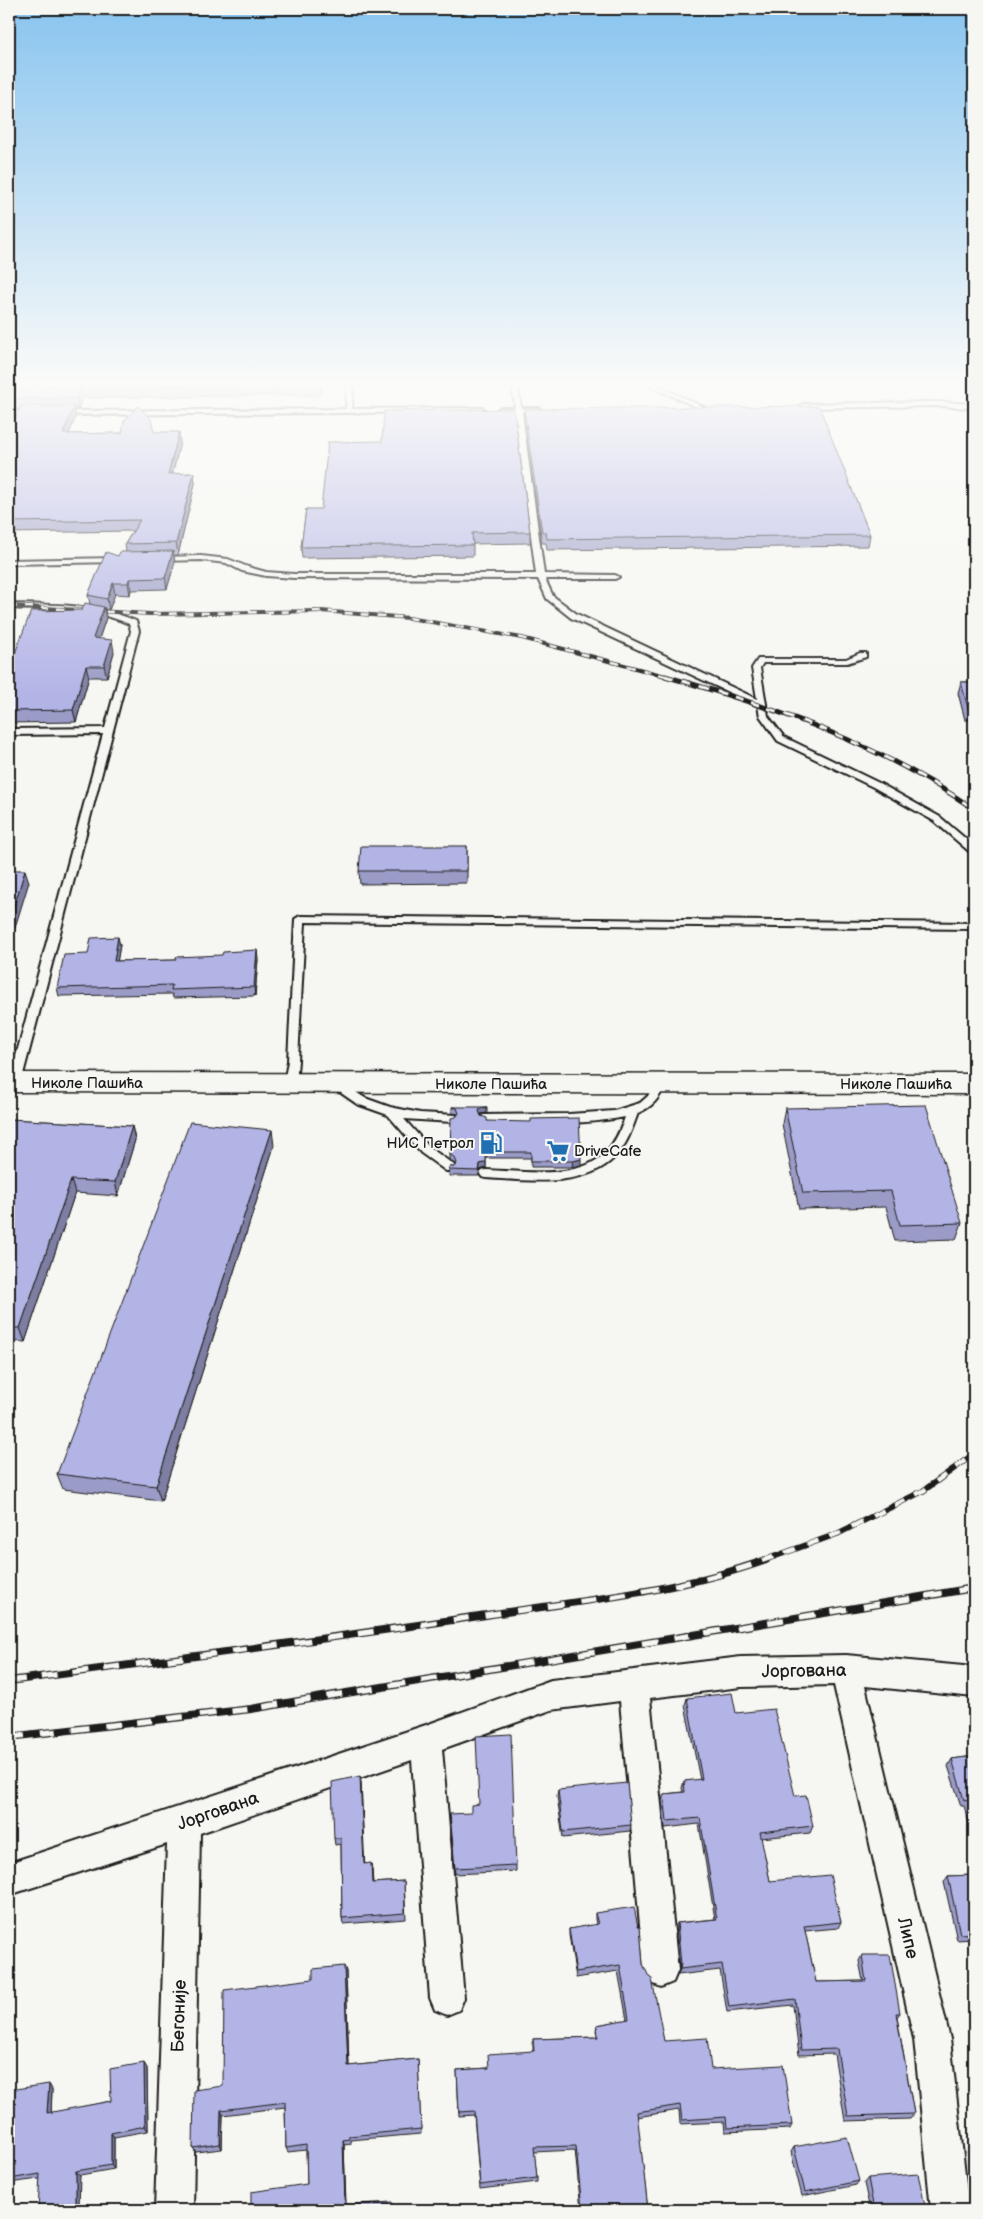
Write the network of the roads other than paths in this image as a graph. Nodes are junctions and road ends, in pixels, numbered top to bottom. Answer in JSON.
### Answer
{"nodes":[{"id":1,"x":529,"y":490,"type":"edge"},
{"id":2,"x":153,"y":559,"type":"edge"},
{"id":3,"x":124,"y":560,"type":"edge"},
{"id":4,"x":9,"y":562,"type":"edge"},
{"id":5,"x":540,"y":576,"type":"junction"},
{"id":6,"x":615,"y":576,"type":"dead end"},
{"id":7,"x":9,"y":606,"type":"edge"},
{"id":8,"x":863,"y":655,"type":"dead end"},
{"id":9,"x":763,"y":704,"type":"junction"},
{"id":10,"x":109,"y":731,"type":"junction"},
{"id":11,"x":9,"y":732,"type":"edge"},
{"id":12,"x":974,"y":851,"type":"edge"},
{"id":13,"x":974,"y":926,"type":"edge"},
{"id":14,"x":12,"y":1082,"type":"edge"},
{"id":15,"x":290,"y":1083,"type":"junction"},
{"id":16,"x":335,"y":1083,"type":"junction"},
{"id":17,"x":660,"y":1084,"type":"junction"},
{"id":18,"x":974,"y":1084,"type":"edge"},
{"id":19,"x":633,"y":1111,"type":"junction"},
{"id":20,"x":392,"y":1112,"type":"junction"},
{"id":21,"x":452,"y":1118,"type":"edge"},
{"id":22,"x":487,"y":1118,"type":"edge"},
{"id":23,"x":450,"y":1168,"type":"edge"},
{"id":24,"x":486,"y":1174,"type":"dead end"},
{"id":25,"x":846,"y":1670,"type":"junction"},
{"id":26,"x":974,"y":1682,"type":"edge"},
{"id":27,"x":634,"y":1685,"type":"junction"},
{"id":28,"x":426,"y":1740,"type":"junction"},
{"id":29,"x":184,"y":1822,"type":"junction"},
{"id":30,"x":9,"y":1878,"type":"edge"},
{"id":31,"x":662,"y":1970,"type":"dead end"},
{"id":32,"x":447,"y":1998,"type":"dead end"},
{"id":33,"x":174,"y":2210,"type":"edge"},
{"id":34,"x":950,"y":2210,"type":"edge"}],
"edges":[{"from":1,"to":5,"type":"lane"},
{"from":2,"to":5,"type":"lane"},
{"from":3,"to":4,"type":"lane"},
{"from":5,"to":6,"type":"lane"},
{"from":5,"to":9,"type":"lane"},
{"from":7,"to":10,"type":"lane"},
{"from":8,"to":9,"type":"lane"},
{"from":9,"to":12,"type":"lane"},
{"from":10,"to":11,"type":"lane"},
{"from":10,"to":14,"type":"lane"},
{"from":13,"to":15,"type":"lane"},
{"from":14,"to":15,"type":"main road","name":"Николе Пашића"},
{"from":15,"to":16,"type":"main road","name":"Николе Пашића"},
{"from":16,"to":17,"type":"main road","name":"Николе Пашића"},
{"from":16,"to":20,"type":"lane"},
{"from":17,"to":18,"type":"main road","name":"Николе Пашића"},
{"from":17,"to":19,"type":"lane"},
{"from":19,"to":22,"type":"lane"},
{"from":19,"to":24,"type":"lane"},
{"from":20,"to":21,"type":"lane"},
{"from":20,"to":23,"type":"lane"},
{"from":25,"to":26,"type":"street","name":"Јоргована"},
{"from":25,"to":27,"type":"street","name":"Јоргована"},
{"from":25,"to":34,"type":"street","name":"Липе"},
{"from":27,"to":28,"type":"street","name":"Јоргована"},
{"from":27,"to":31,"type":"street"},
{"from":28,"to":29,"type":"street","name":"Јоргована"},
{"from":28,"to":32,"type":"street"},
{"from":29,"to":30,"type":"street","name":"Јоргована"},
{"from":29,"to":33,"type":"street","name":"Бегоније"}]}
